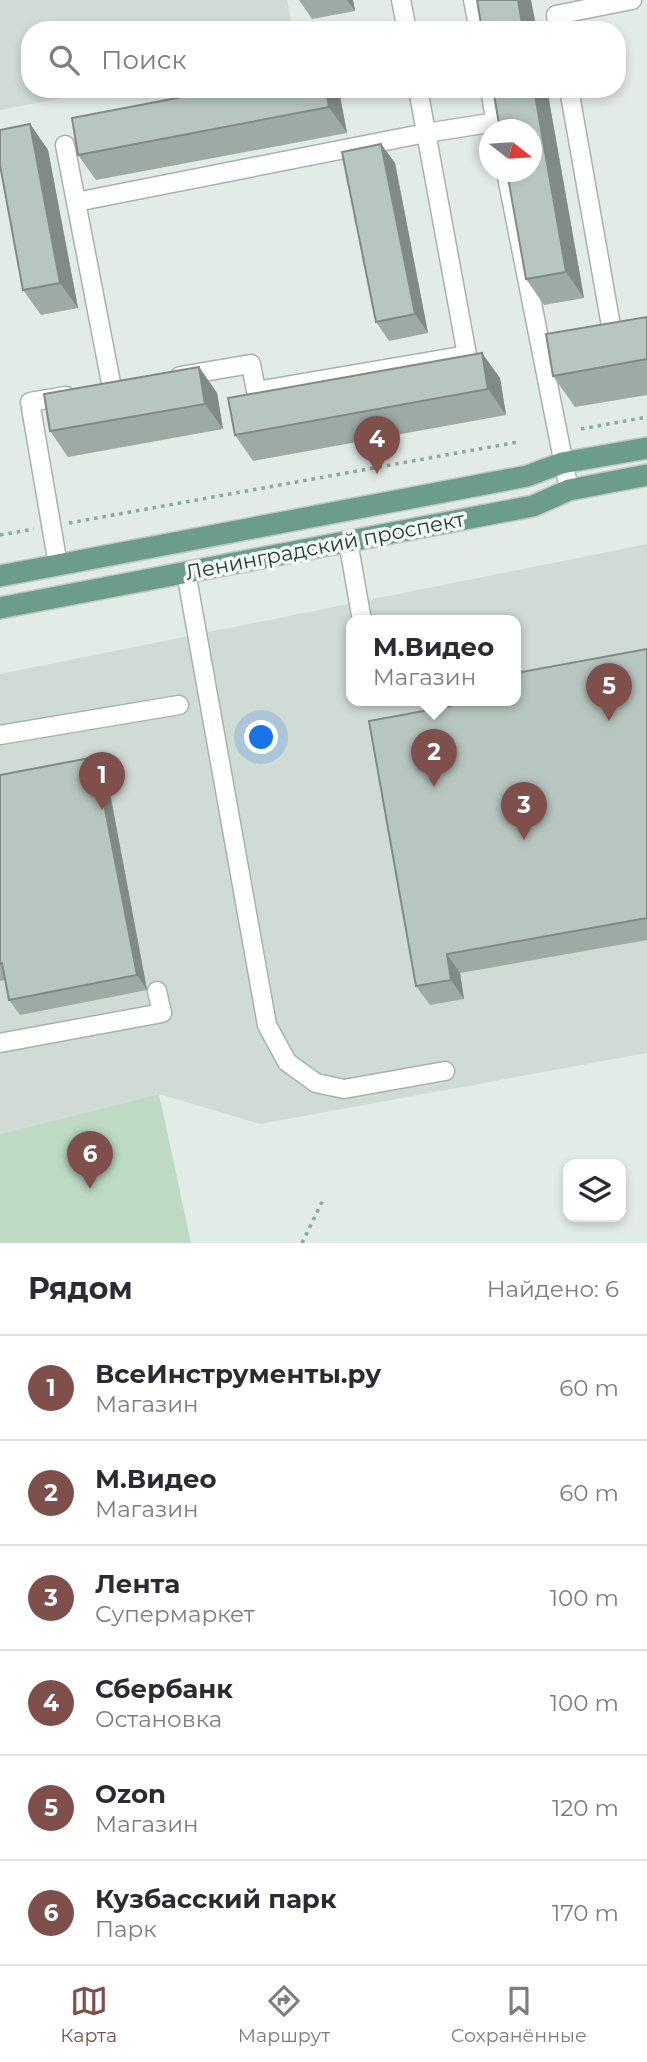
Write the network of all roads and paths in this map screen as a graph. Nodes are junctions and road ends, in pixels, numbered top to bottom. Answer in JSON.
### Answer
{"nodes":[{"id":1,"x":401,"y":0,"type":"edge"},
{"id":2,"x":474,"y":0,"type":"edge"},
{"id":3,"x":632,"y":0,"type":"edge"},
{"id":4,"x":556,"y":15,"type":"edge"},
{"id":5,"x":405,"y":21,"type":"edge"},
{"id":6,"x":478,"y":21,"type":"edge"},
{"id":7,"x":420,"y":98,"type":"edge"},
{"id":8,"x":492,"y":98,"type":"edge"},
{"id":9,"x":570,"y":98,"type":"edge"},
{"id":10,"x":496,"y":119,"type":"edge"},
{"id":11,"x":479,"y":128,"type":"edge"},
{"id":12,"x":426,"y":133,"type":"junction"},
{"id":13,"x":65,"y":145,"type":"dead end"},
{"id":14,"x":508,"y":182,"type":"edge"},
{"id":15,"x":76,"y":202,"type":"junction"},
{"id":16,"x":636,"y":332,"type":"edge"},
{"id":17,"x":565,"y":347,"type":"edge"},
{"id":18,"x":541,"y":353,"type":"junction"},
{"id":19,"x":162,"y":379,"type":"edge"},
{"id":20,"x":647,"y":416,"type":"edge"},
{"id":21,"x":581,"y":429,"type":"dead end"},
{"id":22,"x":518,"y":442,"type":"dead end"},
{"id":23,"x":647,"y":448,"type":"edge"},
{"id":24,"x":562,"y":463,"type":"junction"},
{"id":25,"x":647,"y":475,"type":"edge"},
{"id":26,"x":569,"y":490,"type":"junction"},
{"id":27,"x":51,"y":526,"type":"junction"},
{"id":28,"x":0,"y":536,"type":"edge"},
{"id":29,"x":348,"y":541,"type":"junction"},
{"id":30,"x":58,"y":565,"type":"junction"},
{"id":31,"x":186,"y":572,"type":"junction"},
{"id":32,"x":0,"y":576,"type":"edge"},
{"id":33,"x":0,"y":608,"type":"edge"},
{"id":34,"x":361,"y":615,"type":"edge"},
{"id":35,"x":179,"y":705,"type":"dead end"},
{"id":36,"x":0,"y":735,"type":"edge"},
{"id":37,"x":157,"y":990,"type":"dead end"},
{"id":38,"x":0,"y":1042,"type":"edge"},
{"id":39,"x":445,"y":1071,"type":"dead end"},
{"id":40,"x":323,"y":1200,"type":"dead end"},
{"id":41,"x":302,"y":1243,"type":"edge"}],
"edges":[{"from":1,"to":5,"type":"street"},
{"from":2,"to":6,"type":"street"},
{"from":3,"to":4,"type":"street"},
{"from":7,"to":12,"type":"street"},
{"from":8,"to":10,"type":"street"},
{"from":9,"to":16,"type":"street"},
{"from":11,"to":12,"type":"street"},
{"from":12,"to":15,"type":"street"},
{"from":12,"to":19,"type":"street"},
{"from":13,"to":15,"type":"street"},
{"from":14,"to":18,"type":"street"},
{"from":15,"to":27,"type":"street"},
{"from":17,"to":18,"type":"street"},
{"from":18,"to":24,"type":"street"},
{"from":20,"to":21,"type":"path"},
{"from":22,"to":27,"type":"path"},
{"from":23,"to":24,"type":"main road","name":"Ленинградский проспект"},
{"from":24,"to":26,"type":"street"},
{"from":24,"to":30,"type":"main road","name":"Ленинградский проспект"},
{"from":25,"to":26,"type":"main road","name":"Ленинградский проспект"},
{"from":26,"to":29,"type":"main road","name":"Ленинградский проспект"},
{"from":27,"to":28,"type":"path"},
{"from":27,"to":30,"type":"street"},
{"from":29,"to":31,"type":"main road","name":"Ленинградский проспект"},
{"from":29,"to":34,"type":"street"},
{"from":30,"to":32,"type":"main road","name":"Ленинградский проспект"},
{"from":31,"to":33,"type":"main road","name":"Ленинградский проспект"},
{"from":31,"to":39,"type":"street"},
{"from":35,"to":36,"type":"street"},
{"from":37,"to":38,"type":"street"},
{"from":40,"to":41,"type":"path"}]}
